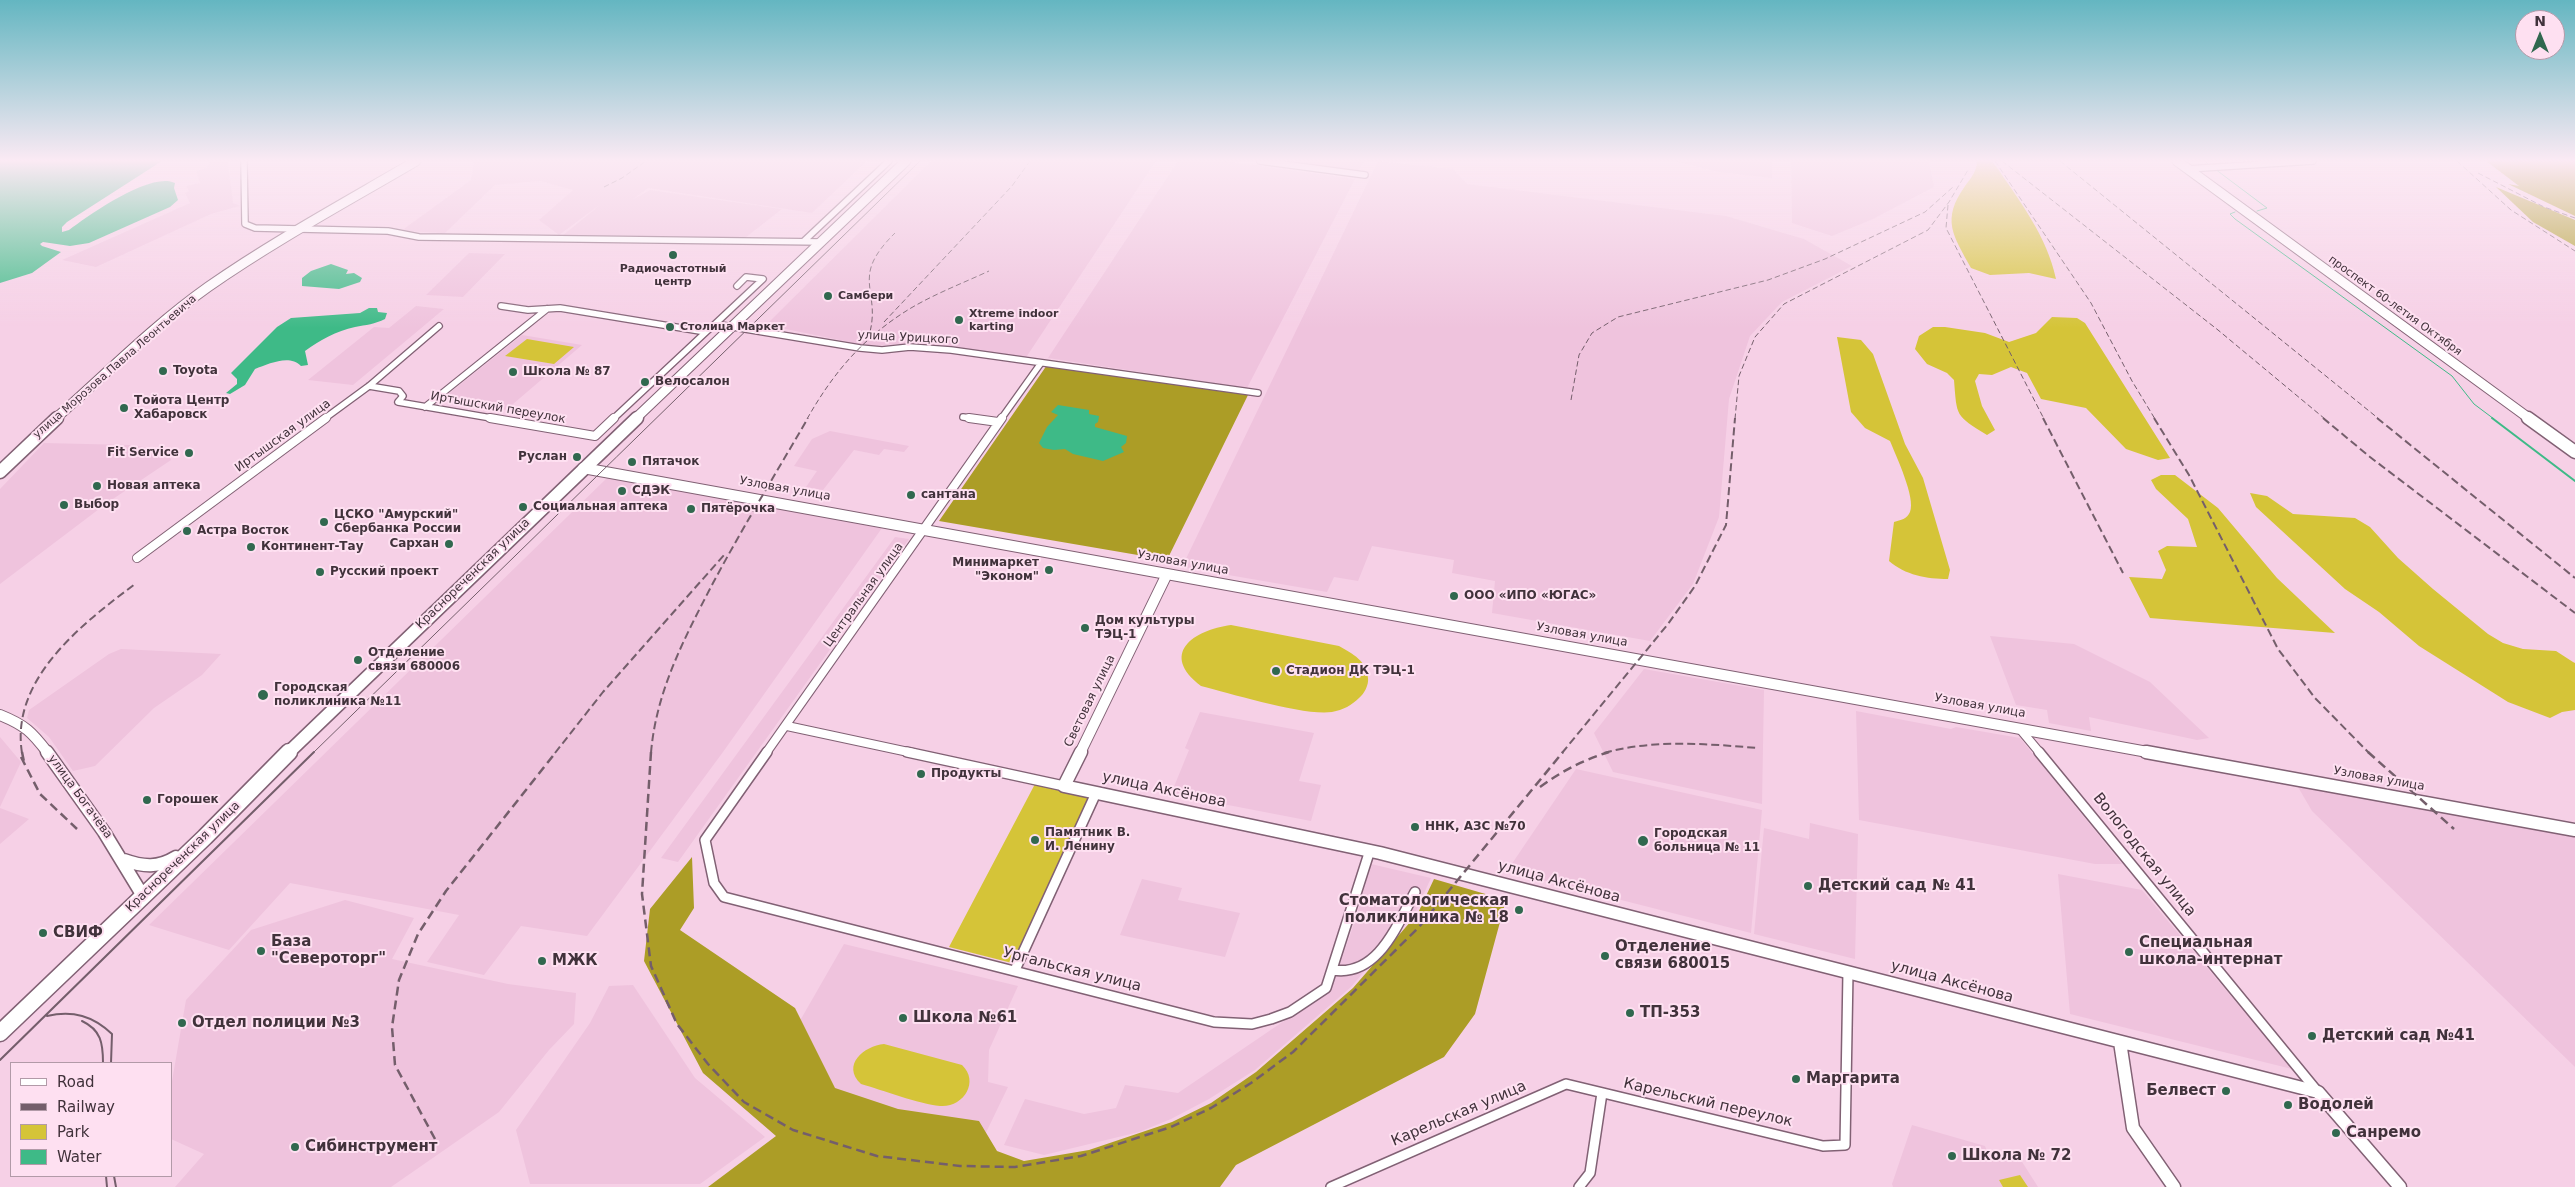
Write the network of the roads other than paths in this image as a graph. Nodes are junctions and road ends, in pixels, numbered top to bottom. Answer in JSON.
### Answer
{"nodes":[{"id":1,"x":245,"y":216,"type":"edge"},
{"id":2,"x":316,"y":216,"type":"edge"},
{"id":3,"x":318,"y":216,"type":"edge"},
{"id":4,"x":830,"y":216,"type":"edge"},
{"id":5,"x":849,"y":216,"type":"edge"},
{"id":6,"x":2256,"y":216,"type":"edge"},
{"id":7,"x":2258,"y":216,"type":"edge"},
{"id":8,"x":293,"y":230,"type":"junction"},
{"id":9,"x":804,"y":241,"type":"junction"},
{"id":10,"x":822,"y":242,"type":"junction"},
{"id":11,"x":737,"y":286,"type":"dead end"},
{"id":12,"x":501,"y":306,"type":"dead end"},
{"id":13,"x":548,"y":309,"type":"junction"},
{"id":14,"x":716,"y":324,"type":"junction"},
{"id":15,"x":439,"y":326,"type":"dead end"},
{"id":16,"x":733,"y":326,"type":"junction"},
{"id":17,"x":706,"y":332,"type":"junction"},
{"id":18,"x":1041,"y":363,"type":"junction"},
{"id":19,"x":370,"y":386,"type":"junction"},
{"id":20,"x":1258,"y":393,"type":"dead end"},
{"id":21,"x":425,"y":407,"type":"junction"},
{"id":22,"x":962,"y":417,"type":"dead end"},
{"id":23,"x":998,"y":422,"type":"junction"},
{"id":24,"x":2575,"y":445,"type":"edge"},
{"id":25,"x":2575,"y":452,"type":"edge"},
{"id":26,"x":0,"y":461,"type":"edge"},
{"id":27,"x":583,"y":468,"type":"junction"},
{"id":28,"x":0,"y":472,"type":"edge"},
{"id":29,"x":925,"y":529,"type":"junction"},
{"id":30,"x":137,"y":558,"type":"dead end"},
{"id":31,"x":1167,"y":574,"type":"junction"},
{"id":32,"x":0,"y":714,"type":"edge"},
{"id":33,"x":786,"y":726,"type":"junction"},
{"id":34,"x":2018,"y":727,"type":"junction"},
{"id":35,"x":1064,"y":786,"type":"junction"},
{"id":36,"x":1096,"y":793,"type":"junction"},
{"id":37,"x":2575,"y":830,"type":"edge"},
{"id":38,"x":205,"y":837,"type":"junction"},
{"id":39,"x":705,"y":840,"type":"joint"},
{"id":40,"x":1370,"y":850,"type":"junction"},
{"id":41,"x":124,"y":860,"type":"junction"},
{"id":42,"x":1415,"y":892,"type":"dead end"},
{"id":43,"x":143,"y":896,"type":"junction"},
{"id":44,"x":1015,"y":970,"type":"junction"},
{"id":45,"x":1333,"y":970,"type":"junction"},
{"id":46,"x":1848,"y":972,"type":"junction"},
{"id":47,"x":0,"y":1033,"type":"edge"},
{"id":48,"x":2120,"y":1042,"type":"junction"},
{"id":49,"x":2318,"y":1092,"type":"junction"},
{"id":50,"x":1602,"y":1093,"type":"junction"},
{"id":51,"x":1330,"y":1187,"type":"edge"},
{"id":52,"x":1579,"y":1187,"type":"edge"},
{"id":53,"x":2174,"y":1187,"type":"edge"},
{"id":54,"x":2400,"y":1187,"type":"edge"}],
"edges":[{"from":1,"to":8,"type":"street"},
{"from":2,"to":8,"type":"main road","name":"улица Морозова Павла Леонтьевича"},
{"from":3,"to":8,"type":"main road","name":"улица Морозова Павла Леонтьевича"},
{"from":4,"to":9,"type":"street"},
{"from":5,"to":10,"type":"main road","name":"Краснореченская улица"},
{"from":6,"to":25,"type":"main road","name":"проспект 60-летия Октября"},
{"from":7,"to":24,"type":"main road","name":"проспект 60-летия Октября"},
{"from":8,"to":9,"type":"street"},
{"from":8,"to":26,"type":"main road","name":"улица Морозова Павла Леонтьевича"},
{"from":8,"to":28,"type":"main road","name":"улица Морозова Павла Леонтьевича"},
{"from":9,"to":10,"type":"street"},
{"from":10,"to":16,"type":"main road","name":"Краснореченская улица"},
{"from":11,"to":14,"type":"street"},
{"from":12,"to":13,"type":"street"},
{"from":13,"to":17,"type":"street"},
{"from":13,"to":21,"type":"street"},
{"from":14,"to":16,"type":"street","name":"улица Урицкого"},
{"from":14,"to":17,"type":"street"},
{"from":15,"to":19,"type":"street","name":"Иртышская улица"},
{"from":16,"to":18,"type":"street","name":"улица Урицкого"},
{"from":16,"to":27,"type":"main road","name":"Краснореченская улица"},
{"from":17,"to":21,"type":"street","name":"Иртышский переулок"},
{"from":18,"to":20,"type":"street","name":"улица Урицкого"},
{"from":18,"to":23,"type":"street","name":"Центральная улица"},
{"from":19,"to":21,"type":"street","name":"Иртышский переулок"},
{"from":19,"to":30,"type":"street","name":"Иртышская улица"},
{"from":22,"to":23,"type":"street"},
{"from":23,"to":29,"type":"street","name":"Центральная улица"},
{"from":27,"to":29,"type":"street","name":"Узловая улица"},
{"from":27,"to":38,"type":"main road","name":"Краснореченская улица"},
{"from":29,"to":31,"type":"street","name":"Узловая улица"},
{"from":29,"to":33,"type":"street","name":"Центральная улица"},
{"from":31,"to":34,"type":"street","name":"Узловая улица"},
{"from":31,"to":35,"type":"street","name":"Световая улица"},
{"from":32,"to":41,"type":"street","name":"улица Богачёва"},
{"from":33,"to":35,"type":"street","name":"улица Аксёнова"},
{"from":33,"to":39,"type":"street","name":"Центральная улица"},
{"from":34,"to":37,"type":"street","name":"Узловая улица"},
{"from":34,"to":49,"type":"street","name":"Вологодская улица"},
{"from":35,"to":36,"type":"street","name":"улица Аксёнова"},
{"from":36,"to":40,"type":"street","name":"улица Аксёнова"},
{"from":36,"to":44,"type":"street"},
{"from":38,"to":41,"type":"street"},
{"from":38,"to":43,"type":"main road","name":"Краснореченская улица"},
{"from":39,"to":44,"type":"street","name":"Ургальская улица"},
{"from":40,"to":45,"type":"street","name":"Ургальская улица"},
{"from":40,"to":46,"type":"street","name":"улица Аксёнова"},
{"from":41,"to":43,"type":"street","name":"улица Богачёва"},
{"from":42,"to":45,"type":"street"},
{"from":43,"to":47,"type":"main road","name":"Краснореченская улица"},
{"from":44,"to":45,"type":"street","name":"Ургальская улица"},
{"from":46,"to":48,"type":"street","name":"улица Аксёнова"},
{"from":46,"to":50,"type":"street","name":"Карельский переулок"},
{"from":48,"to":49,"type":"street","name":"улица Аксёнова"},
{"from":48,"to":53,"type":"street"},
{"from":49,"to":54,"type":"street","name":"Вологодская улица"},
{"from":50,"to":51,"type":"street","name":"Карельская улица"},
{"from":50,"to":52,"type":"street"}]}
